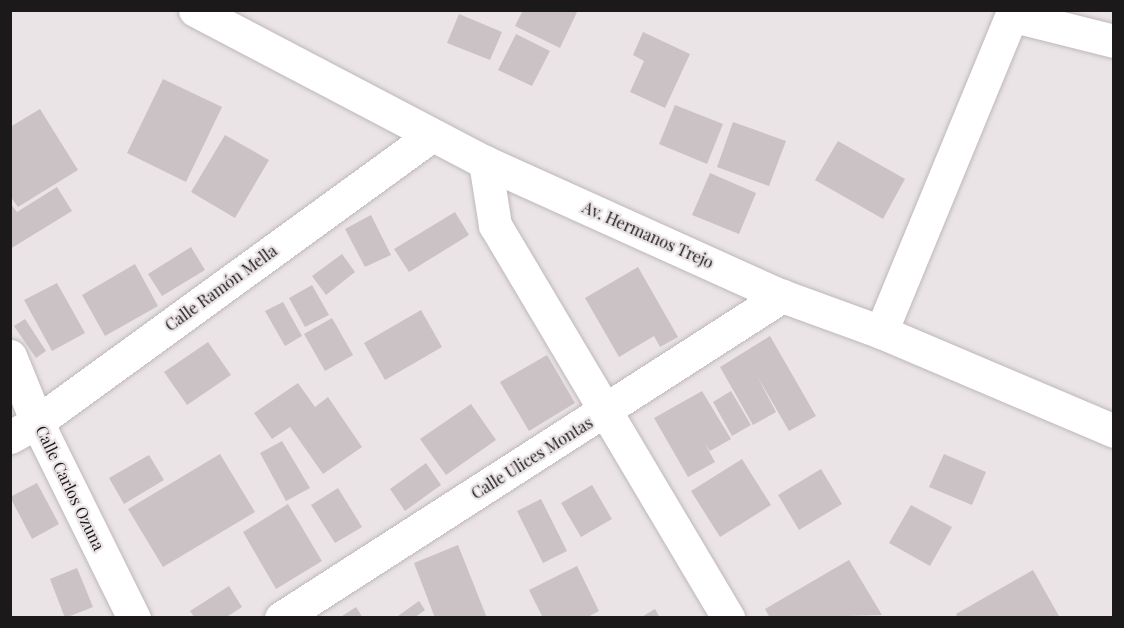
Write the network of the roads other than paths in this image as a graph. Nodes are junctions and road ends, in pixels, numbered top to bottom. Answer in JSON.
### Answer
{"nodes":[{"id":1,"x":195,"y":10,"type":"edge"},
{"id":2,"x":1014,"y":13,"type":"edge"},
{"id":3,"x":1113,"y":41,"type":"edge"},
{"id":4,"x":430,"y":136,"type":"junction"},
{"id":5,"x":485,"y":162,"type":"junction"},
{"id":6,"x":782,"y":296,"type":"junction"},
{"id":7,"x":881,"y":332,"type":"junction"},
{"id":8,"x":10,"y":356,"type":"edge"},
{"id":9,"x":605,"y":412,"type":"junction"},
{"id":10,"x":24,"y":430,"type":"edge"},
{"id":11,"x":1113,"y":431,"type":"edge"},
{"id":12,"x":134,"y":618,"type":"edge"},
{"id":13,"x":281,"y":618,"type":"edge"},
{"id":14,"x":728,"y":618,"type":"edge"}],
"edges":[{"from":1,"to":4,"type":"street","name":"Av. Hermanos Trejo"},
{"from":2,"to":3,"type":"street"},
{"from":2,"to":7,"type":"street"},
{"from":4,"to":5,"type":"street","name":"Av. Hermanos Trejo"},
{"from":4,"to":10,"type":"street","name":"Calle Ramón Mella"},
{"from":5,"to":6,"type":"street","name":"Av. Hermanos Trejo"},
{"from":5,"to":9,"type":"street"},
{"from":6,"to":7,"type":"street","name":"Av. Hermanos Trejo"},
{"from":6,"to":9,"type":"street","name":"Calle Ulices Montas"},
{"from":7,"to":11,"type":"street","name":"Av. Hermanos Trejo"},
{"from":8,"to":10,"type":"street","name":"Calle Carlos Ozuna"},
{"from":9,"to":13,"type":"street","name":"Calle Ulices Montas"},
{"from":9,"to":14,"type":"street"},
{"from":10,"to":12,"type":"street","name":"Calle Carlos Ozuna"}]}
